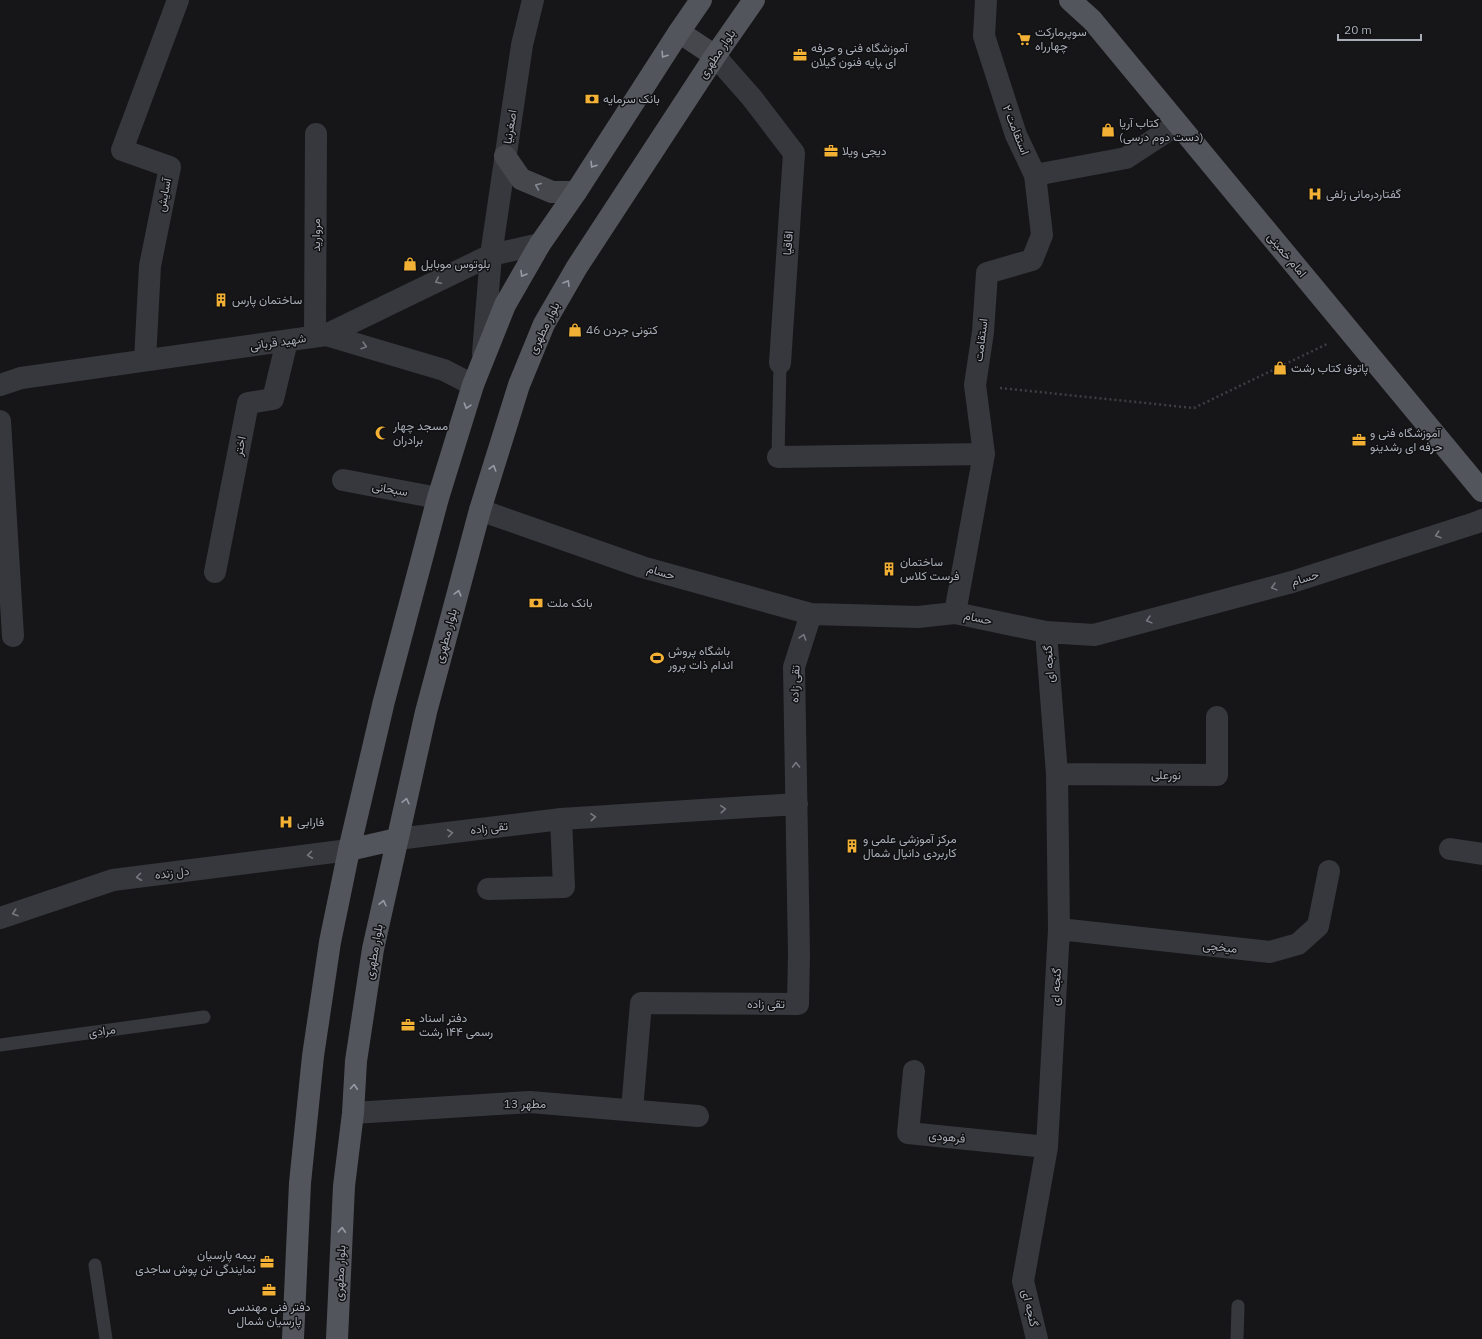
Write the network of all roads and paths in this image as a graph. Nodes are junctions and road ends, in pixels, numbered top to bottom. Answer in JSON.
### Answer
{"nodes":[{"id":1,"x":178,"y":0,"type":"edge"},
{"id":2,"x":532,"y":0,"type":"edge"},
{"id":3,"x":702,"y":0,"type":"edge"},
{"id":4,"x":754,"y":0,"type":"edge"},
{"id":5,"x":986,"y":0,"type":"edge"},
{"id":6,"x":1070,"y":0,"type":"edge"},
{"id":7,"x":1083,"y":0,"type":"edge"},
{"id":8,"x":1092,"y":20,"type":"junction"},
{"id":9,"x":679,"y":32,"type":"junction"},
{"id":10,"x":715,"y":56,"type":"junction"},
{"id":11,"x":1178,"y":124,"type":"junction"},
{"id":12,"x":316,"y":134,"type":"dead end"},
{"id":13,"x":505,"y":156,"type":"junction"},
{"id":14,"x":1035,"y":175,"type":"junction"},
{"id":15,"x":576,"y":192,"type":"junction"},
{"id":16,"x":540,"y":244,"type":"junction"},
{"id":17,"x":491,"y":255,"type":"junction"},
{"id":18,"x":1032,"y":260,"type":"joint"},
{"id":19,"x":1351,"y":332,"type":"junction"},
{"id":20,"x":321,"y":336,"type":"junction"},
{"id":21,"x":287,"y":341,"type":"junction"},
{"id":22,"x":145,"y":360,"type":"junction"},
{"id":23,"x":482,"y":362,"type":"junction"},
{"id":24,"x":780,"y":363,"type":"joint"},
{"id":25,"x":0,"y":385,"type":"edge"},
{"id":26,"x":473,"y":385,"type":"junction"},
{"id":27,"x":975,"y":385,"type":"junction"},
{"id":28,"x":0,"y":421,"type":"edge"},
{"id":29,"x":984,"y":454,"type":"junction"},
{"id":30,"x":778,"y":457,"type":"joint"},
{"id":31,"x":343,"y":480,"type":"dead end"},
{"id":32,"x":1482,"y":491,"type":"edge"},
{"id":33,"x":438,"y":498,"type":"junction"},
{"id":34,"x":480,"y":510,"type":"junction"},
{"id":35,"x":1479,"y":521,"type":"edge"},
{"id":36,"x":215,"y":572,"type":"dead end"},
{"id":37,"x":955,"y":613,"type":"junction"},
{"id":38,"x":811,"y":614,"type":"junction"},
{"id":39,"x":1046,"y":632,"type":"junction"},
{"id":40,"x":13,"y":636,"type":"dead end"},
{"id":41,"x":1217,"y":717,"type":"dead end"},
{"id":42,"x":1057,"y":774,"type":"junction"},
{"id":43,"x":797,"y":804,"type":"junction"},
{"id":44,"x":561,"y":819,"type":"junction"},
{"id":45,"x":397,"y":839,"type":"junction"},
{"id":46,"x":1450,"y":849,"type":"dead end"},
{"id":47,"x":349,"y":850,"type":"junction"},
{"id":48,"x":1482,"y":854,"type":"edge"},
{"id":49,"x":1329,"y":871,"type":"dead end"},
{"id":50,"x":488,"y":889,"type":"dead end"},
{"id":51,"x":0,"y":918,"type":"edge"},
{"id":52,"x":1059,"y":929,"type":"junction"},
{"id":53,"x":204,"y":1017,"type":"dead end"},
{"id":54,"x":0,"y":1045,"type":"edge"},
{"id":55,"x":914,"y":1071,"type":"dead end"},
{"id":56,"x":632,"y":1110,"type":"junction"},
{"id":57,"x":353,"y":1113,"type":"junction"},
{"id":58,"x":698,"y":1116,"type":"dead end"},
{"id":59,"x":1047,"y":1147,"type":"junction"},
{"id":60,"x":95,"y":1264,"type":"dead end"},
{"id":61,"x":1238,"y":1306,"type":"dead end"},
{"id":62,"x":106,"y":1339,"type":"edge"},
{"id":63,"x":293,"y":1339,"type":"edge"},
{"id":64,"x":337,"y":1339,"type":"edge"},
{"id":65,"x":1037,"y":1339,"type":"edge"},
{"id":66,"x":1237,"y":1339,"type":"edge"}],
"edges":[{"from":1,"to":22,"type":"street","name":"آسایش"},
{"from":2,"to":13,"type":"street","name":"اصغرنیا"},
{"from":3,"to":9,"type":"main road"},
{"from":4,"to":10,"type":"main road","name":"بلوار مطهری"},
{"from":5,"to":14,"type":"street","name":"استقامت ۲"},
{"from":6,"to":8,"type":"main road","name":"امام خمینی"},
{"from":7,"to":8,"type":"main road","name":"امام خمینی"},
{"from":8,"to":11,"type":"main road","name":"امام خمینی"},
{"from":9,"to":10,"type":"main road"},
{"from":9,"to":15,"type":"main road","one_way":true},
{"from":10,"to":24,"type":"street","name":"اقاقیا"},
{"from":34,"to":10,"type":"main road","name":"بلوار مطهری","one_way":true},
{"from":11,"to":14,"type":"street"},
{"from":11,"to":19,"type":"main road","name":"امام خمینی"},
{"from":12,"to":20,"type":"street","name":"مروارید"},
{"from":15,"to":13,"type":"main road","one_way":true},
{"from":13,"to":17,"type":"street","name":"اصغرنیا"},
{"from":14,"to":18,"type":"street","name":"استقامت ۲"},
{"from":15,"to":16,"type":"main road"},
{"from":16,"to":17,"type":"street","name":"شهید قربانی"},
{"from":16,"to":23,"type":"main road","one_way":true},
{"from":17,"to":20,"type":"street","name":"شهید قربانی","one_way":true},
{"from":17,"to":23,"type":"street","name":"اصغرنیا"},
{"from":18,"to":27,"type":"street","name":"استقامت"},
{"from":19,"to":27,"type":"path"},
{"from":19,"to":32,"type":"main road","name":"امام خمینی"},
{"from":20,"to":21,"type":"street","name":"شهید قربانی"},
{"from":20,"to":26,"type":"street","one_way":true},
{"from":21,"to":22,"type":"street","name":"شهید قربانی"},
{"from":21,"to":36,"type":"street","name":"اختر"},
{"from":22,"to":25,"type":"street","name":"شهید قربانی"},
{"from":23,"to":26,"type":"main road"},
{"from":24,"to":30,"type":"lane","name":"اقاقیا"},
{"from":26,"to":33,"type":"main road","one_way":true},
{"from":27,"to":29,"type":"street","name":"استقامت"},
{"from":28,"to":40,"type":"street"},
{"from":29,"to":30,"type":"street"},
{"from":29,"to":37,"type":"street","name":"استقامت"},
{"from":31,"to":33,"type":"street","name":"سبحانی"},
{"from":33,"to":47,"type":"main road"},
{"from":34,"to":38,"type":"street","name":"حسام"},
{"from":45,"to":34,"type":"main road","name":"بلوار مطهری","one_way":true},
{"from":35,"to":39,"type":"street","name":"حسام","one_way":true},
{"from":37,"to":38,"type":"street","name":"حسام"},
{"from":37,"to":39,"type":"street","name":"حسام"},
{"from":43,"to":38,"type":"street","name":"تقی زاده","one_way":true},
{"from":39,"to":42,"type":"street","name":"گنجه ای"},
{"from":41,"to":42,"type":"street","name":"نورعلی"},
{"from":42,"to":52,"type":"street","name":"گنجه ای"},
{"from":44,"to":43,"type":"street","name":"تقی زاده","one_way":true},
{"from":43,"to":56,"type":"street","name":"تقی زاده"},
{"from":45,"to":44,"type":"street","name":"تقی زاده","one_way":true},
{"from":44,"to":50,"type":"street"},
{"from":45,"to":47,"type":"main road"},
{"from":57,"to":45,"type":"main road","name":"بلوار مطهری","one_way":true},
{"from":46,"to":48,"type":"street"},
{"from":47,"to":51,"type":"street","name":"دل زنده","one_way":true},
{"from":47,"to":63,"type":"main road"},
{"from":49,"to":52,"type":"street","name":"میخچی"},
{"from":52,"to":59,"type":"street","name":"گنجه ای"},
{"from":53,"to":54,"type":"lane","name":"مرادی"},
{"from":55,"to":59,"type":"street","name":"فرهودی"},
{"from":56,"to":57,"type":"street","name":"مطهر 13"},
{"from":56,"to":58,"type":"street","name":"مطهر 13"},
{"from":64,"to":57,"type":"main road","name":"بلوار مطهری","one_way":true},
{"from":59,"to":65,"type":"street","name":"گنجه ای"},
{"from":60,"to":62,"type":"lane"},
{"from":61,"to":66,"type":"lane"}]}
